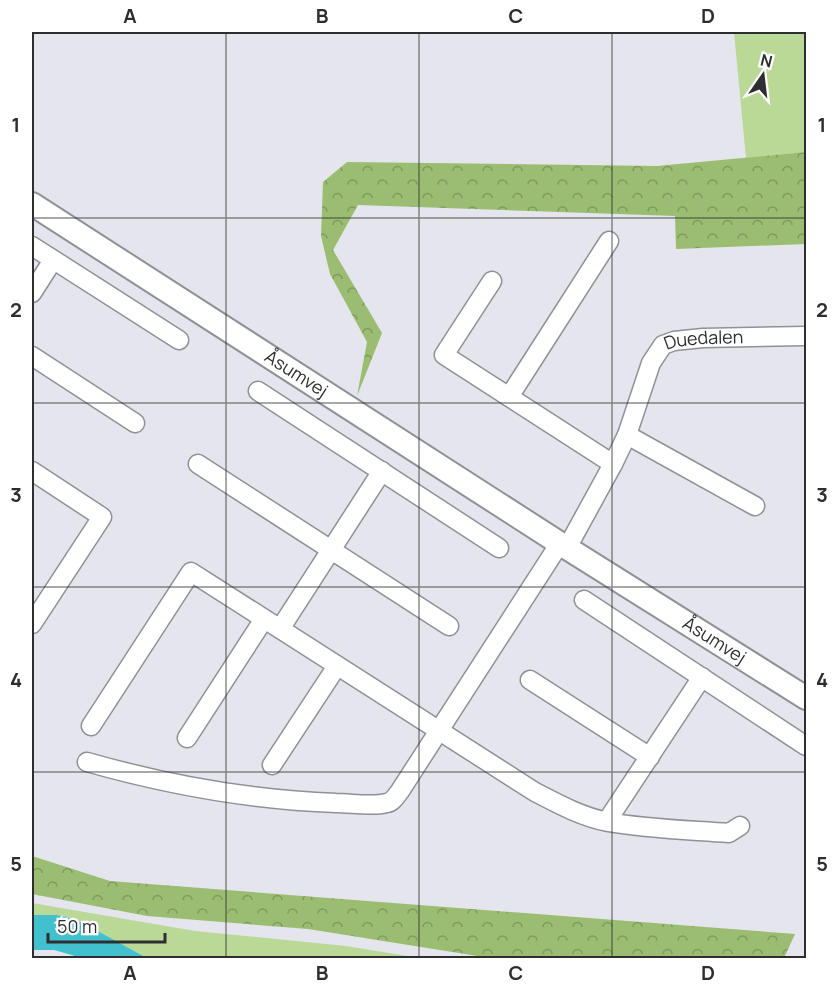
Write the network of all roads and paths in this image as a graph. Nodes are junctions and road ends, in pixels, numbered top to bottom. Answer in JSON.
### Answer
{"nodes":[{"id":1,"x":32,"y":204,"type":"edge"},
{"id":2,"x":609,"y":241,"type":"dead end"},
{"id":3,"x":32,"y":246,"type":"edge"},
{"id":4,"x":53,"y":260,"type":"junction"},
{"id":5,"x":492,"y":281,"type":"dead end"},
{"id":6,"x":32,"y":293,"type":"edge"},
{"id":7,"x":807,"y":336,"type":"edge"},
{"id":8,"x":179,"y":340,"type":"dead end"},
{"id":9,"x":32,"y":356,"type":"edge"},
{"id":10,"x":258,"y":392,"type":"dead end"},
{"id":11,"x":509,"y":397,"type":"junction"},
{"id":12,"x":135,"y":423,"type":"dead end"},
{"id":13,"x":627,"y":435,"type":"junction"},
{"id":14,"x":198,"y":464,"type":"dead end"},
{"id":15,"x":614,"y":464,"type":"junction"},
{"id":16,"x":32,"y":471,"type":"edge"},
{"id":17,"x":382,"y":471,"type":"junction"},
{"id":18,"x":755,"y":506,"type":"dead end"},
{"id":19,"x":564,"y":545,"type":"junction"},
{"id":20,"x":499,"y":548,"type":"dead end"},
{"id":21,"x":331,"y":550,"type":"junction"},
{"id":22,"x":584,"y":600,"type":"dead end"},
{"id":23,"x":32,"y":624,"type":"edge"},
{"id":24,"x":272,"y":624,"type":"junction"},
{"id":25,"x":449,"y":626,"type":"dead end"},
{"id":26,"x":337,"y":666,"type":"junction"},
{"id":27,"x":702,"y":677,"type":"junction"},
{"id":28,"x":530,"y":680,"type":"dead end"},
{"id":29,"x":807,"y":698,"type":"edge"},
{"id":30,"x":91,"y":726,"type":"dead end"},
{"id":31,"x":439,"y":731,"type":"junction"},
{"id":32,"x":187,"y":738,"type":"dead end"},
{"id":33,"x":807,"y":746,"type":"edge"},
{"id":34,"x":650,"y":757,"type":"junction"},
{"id":35,"x":87,"y":762,"type":"dead end"},
{"id":36,"x":272,"y":765,"type":"dead end"},
{"id":37,"x":607,"y":822,"type":"junction"},
{"id":38,"x":740,"y":826,"type":"dead end"}],
"edges":[{"from":1,"to":19,"type":"street","name":"Åsumvej"},
{"from":2,"to":11,"type":"street"},
{"from":3,"to":4,"type":"street"},
{"from":4,"to":6,"type":"street"},
{"from":4,"to":8,"type":"street"},
{"from":5,"to":11,"type":"street"},
{"from":7,"to":13,"type":"street","name":"Duedalen"},
{"from":9,"to":12,"type":"street"},
{"from":10,"to":17,"type":"street","name":"Åsumvej"},
{"from":11,"to":15,"type":"street"},
{"from":13,"to":15,"type":"street","name":"Duedalen"},
{"from":13,"to":18,"type":"street"},
{"from":14,"to":21,"type":"street"},
{"from":15,"to":19,"type":"street","name":"Duedalen"},
{"from":16,"to":23,"type":"street"},
{"from":17,"to":20,"type":"street","name":"Åsumvej"},
{"from":17,"to":21,"type":"street"},
{"from":19,"to":29,"type":"street","name":"Åsumvej"},
{"from":19,"to":31,"type":"street"},
{"from":21,"to":24,"type":"street"},
{"from":21,"to":25,"type":"street"},
{"from":22,"to":27,"type":"street","name":"Åsumvej"},
{"from":24,"to":26,"type":"street"},
{"from":24,"to":30,"type":"street"},
{"from":24,"to":32,"type":"street"},
{"from":26,"to":31,"type":"street"},
{"from":26,"to":36,"type":"street"},
{"from":27,"to":33,"type":"street","name":"Åsumvej"},
{"from":27,"to":34,"type":"street"},
{"from":28,"to":34,"type":"street"},
{"from":31,"to":35,"type":"street"},
{"from":31,"to":37,"type":"street"},
{"from":34,"to":37,"type":"street"},
{"from":37,"to":38,"type":"street"}]}
